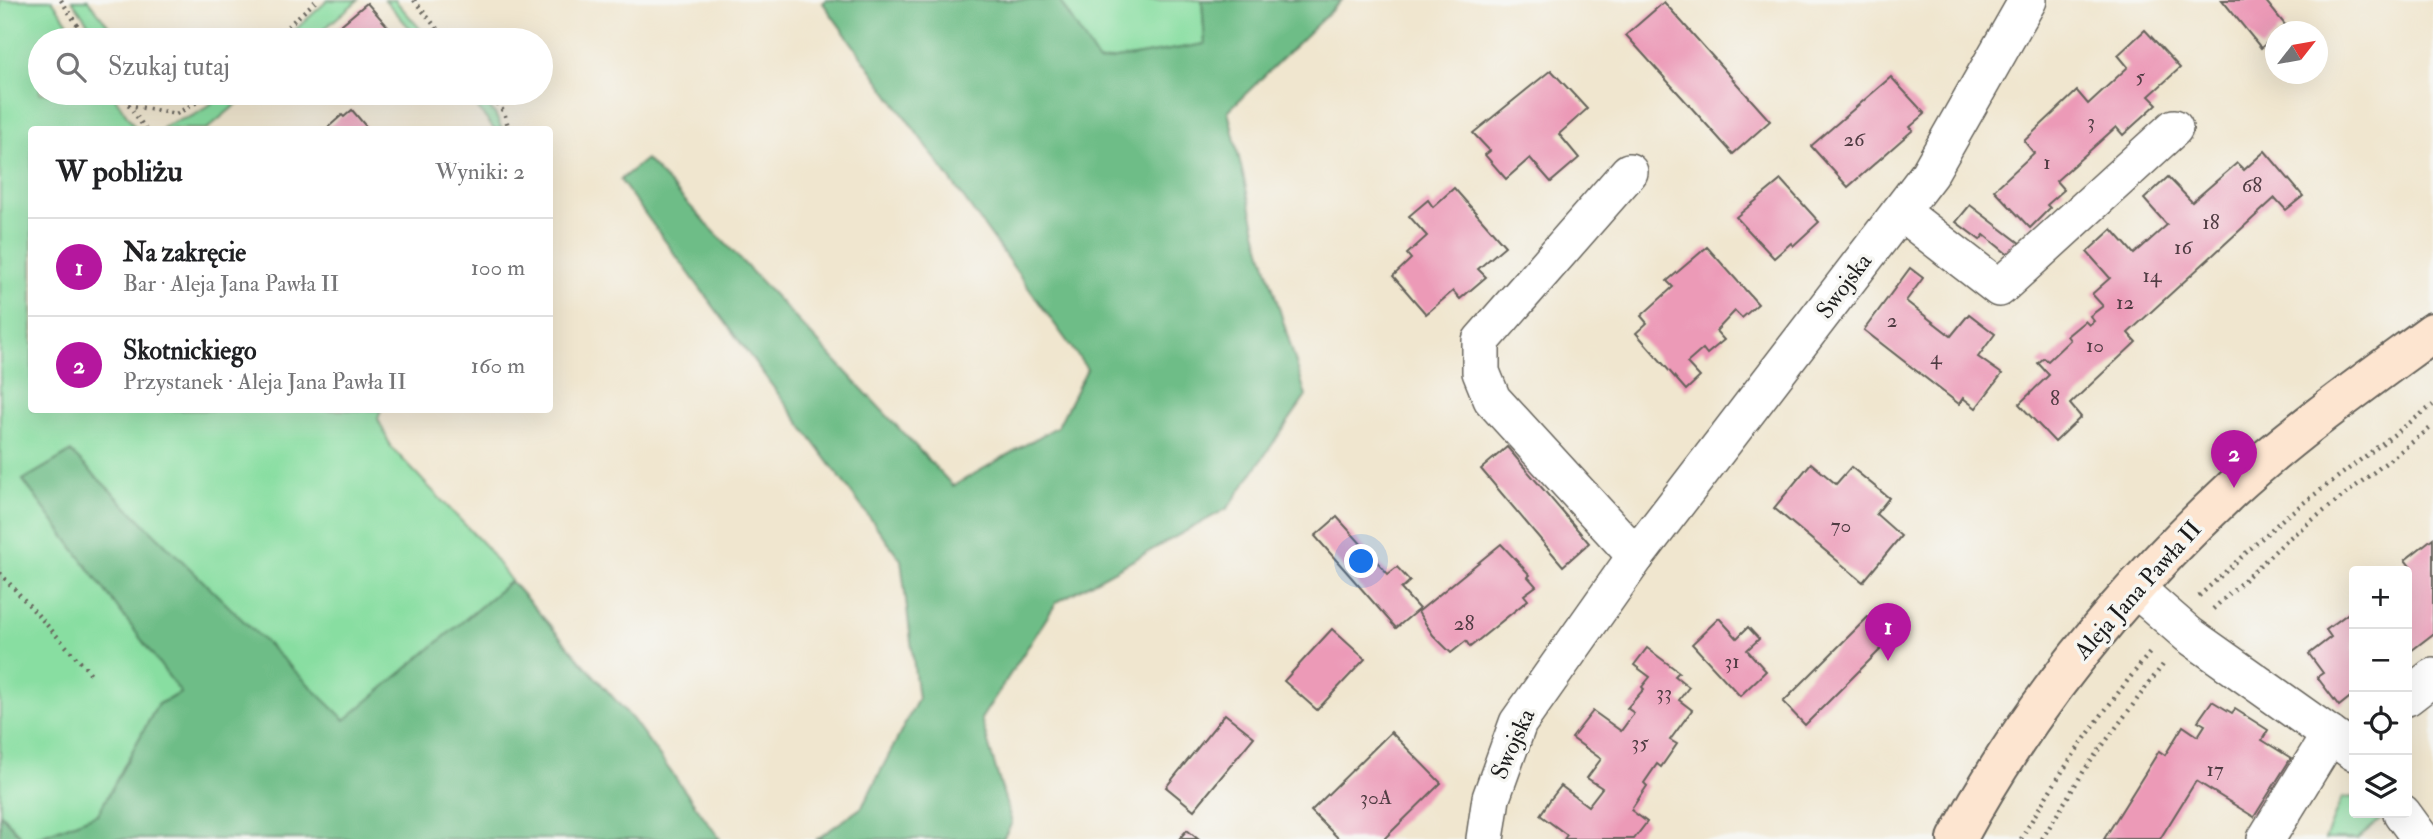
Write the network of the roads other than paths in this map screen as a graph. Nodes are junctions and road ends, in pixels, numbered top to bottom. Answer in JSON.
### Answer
{"nodes":[{"id":1,"x":2028,"y":0,"type":"edge"},
{"id":2,"x":2174,"y":128,"type":"dead end"},
{"id":3,"x":1629,"y":172,"type":"dead end"},
{"id":4,"x":1901,"y":212,"type":"junction"},
{"id":5,"x":2433,"y":332,"type":"edge"},
{"id":6,"x":1636,"y":556,"type":"junction"},
{"id":7,"x":2135,"y":588,"type":"junction"},
{"id":8,"x":2433,"y":677,"type":"edge"},
{"id":9,"x":2412,"y":693,"type":"edge"},
{"id":10,"x":2345,"y":741,"type":"edge"},
{"id":11,"x":2406,"y":818,"type":"edge"},
{"id":12,"x":1485,"y":839,"type":"edge"},
{"id":13,"x":1957,"y":839,"type":"edge"},
{"id":14,"x":2266,"y":839,"type":"edge"},
{"id":15,"x":2421,"y":839,"type":"edge"}],
"edges":[{"from":1,"to":4,"type":"street","name":"Swojska"},
{"from":2,"to":4,"type":"street"},
{"from":3,"to":6,"type":"street"},
{"from":4,"to":6,"type":"street","name":"Swojska"},
{"from":5,"to":7,"type":"street","name":"Aleja Jana Pawła II"},
{"from":6,"to":12,"type":"street","name":"Swojska"},
{"from":7,"to":10,"type":"street"},
{"from":7,"to":13,"type":"street","name":"Aleja Jana Pawła II"},
{"from":8,"to":9,"type":"street"},
{"from":10,"to":14,"type":"street"},
{"from":11,"to":15,"type":"street"}]}
